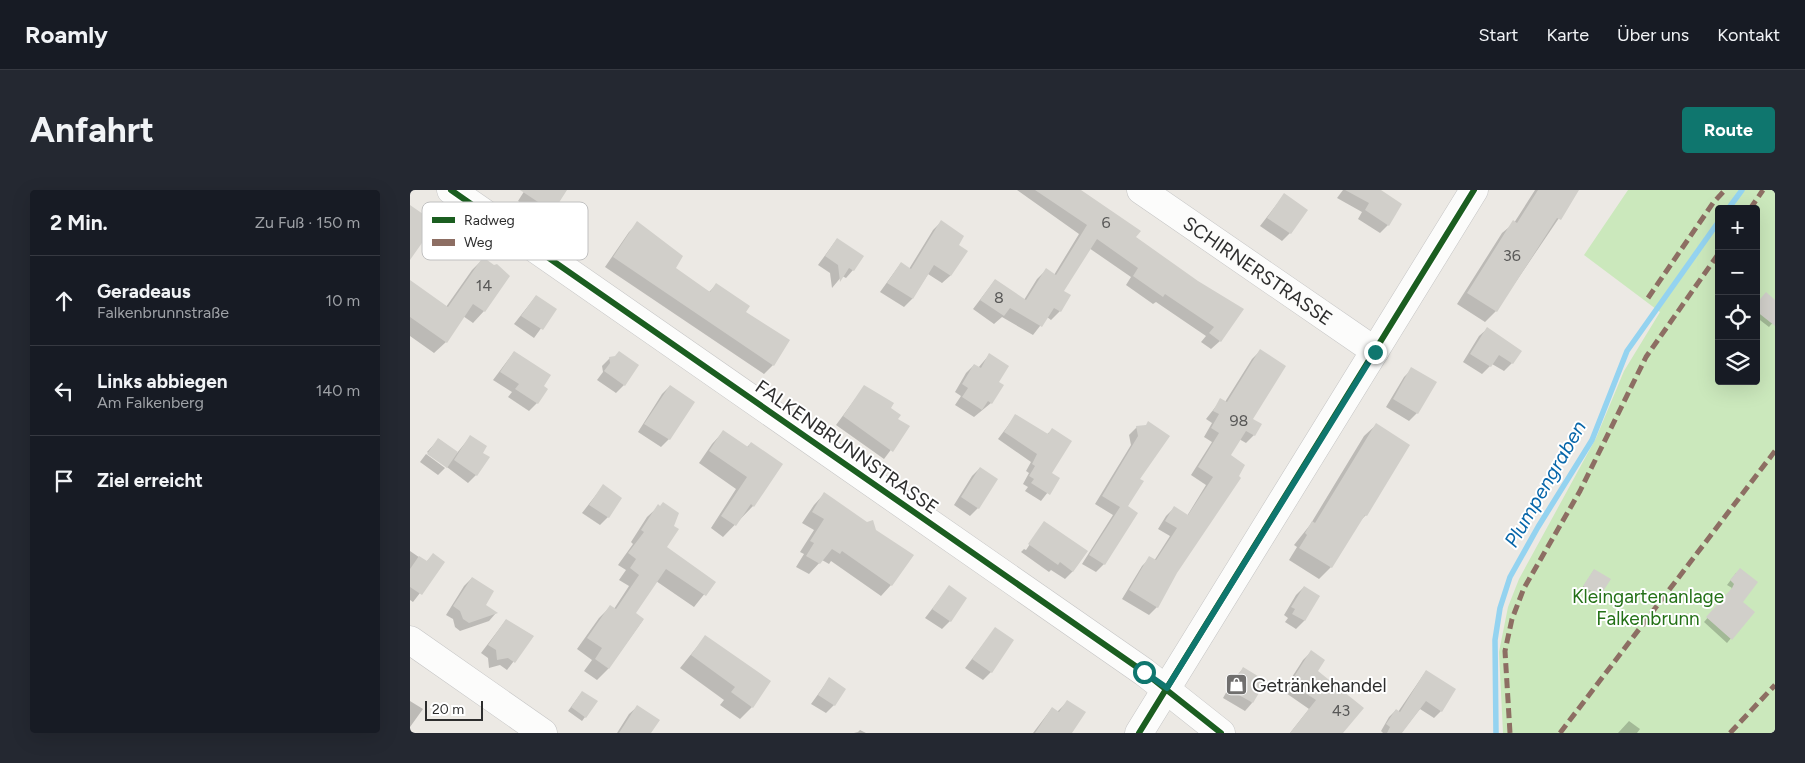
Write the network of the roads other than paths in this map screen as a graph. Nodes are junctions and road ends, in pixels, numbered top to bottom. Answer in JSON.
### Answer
{"nodes":[{"id":1,"x":451,"y":190,"type":"edge"},
{"id":2,"x":1141,"y":190,"type":"edge"},
{"id":3,"x":1474,"y":190,"type":"edge"},
{"id":4,"x":468,"y":202,"type":"edge"},
{"id":5,"x":552,"y":260,"type":"edge"},
{"id":6,"x":1375,"y":352,"type":"junction"},
{"id":7,"x":410,"y":640,"type":"edge"},
{"id":8,"x":1167,"y":688,"type":"junction"},
{"id":9,"x":544,"y":733,"type":"edge"},
{"id":10,"x":1139,"y":733,"type":"edge"},
{"id":11,"x":1221,"y":733,"type":"edge"}],
"edges":[{"from":1,"to":4,"type":"street","name":"FALKENBRUNNSTRASSE"},
{"from":2,"to":6,"type":"street","name":"SCHIRNERSTRASSE"},
{"from":3,"to":6,"type":"street"},
{"from":5,"to":8,"type":"street","name":"FALKENBRUNNSTRASSE"},
{"from":6,"to":8,"type":"street"},
{"from":7,"to":9,"type":"street"},
{"from":8,"to":10,"type":"street"},
{"from":8,"to":11,"type":"street","name":"FALKENBRUNNSTRASSE"}]}
